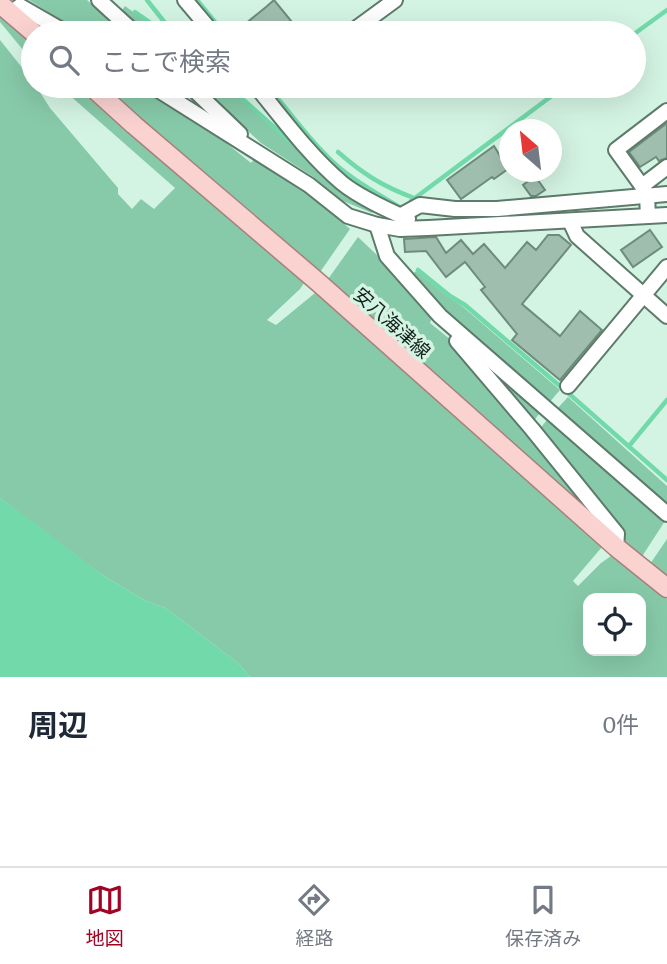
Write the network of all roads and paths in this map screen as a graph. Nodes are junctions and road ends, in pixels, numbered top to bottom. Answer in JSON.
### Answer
{"nodes":[{"id":1,"x":186,"y":0,"type":"edge"},
{"id":2,"x":395,"y":0,"type":"edge"},
{"id":3,"x":106,"y":2,"type":"edge"},
{"id":4,"x":5,"y":8,"type":"edge"},
{"id":5,"x":47,"y":21,"type":"edge"},
{"id":6,"x":124,"y":21,"type":"edge"},
{"id":7,"x":203,"y":21,"type":"edge"},
{"id":8,"x":366,"y":21,"type":"edge"},
{"id":9,"x":21,"y":22,"type":"edge"},
{"id":10,"x":104,"y":98,"type":"edge"},
{"id":11,"x":171,"y":98,"type":"edge"},
{"id":12,"x":202,"y":98,"type":"edge"},
{"id":13,"x":266,"y":98,"type":"edge"},
{"id":14,"x":667,"y":111,"type":"edge"},
{"id":15,"x":258,"y":152,"type":"junction"},
{"id":16,"x":667,"y":167,"type":"edge"},
{"id":17,"x":644,"y":190,"type":"junction"},
{"id":18,"x":667,"y":194,"type":"edge"},
{"id":19,"x":667,"y":215,"type":"edge"},
{"id":20,"x":400,"y":216,"type":"junction"},
{"id":21,"x":648,"y":216,"type":"junction"},
{"id":22,"x":570,"y":221,"type":"junction"},
{"id":23,"x":377,"y":225,"type":"junction"},
{"id":24,"x":428,"y":228,"type":"junction"},
{"id":25,"x":667,"y":267,"type":"edge"},
{"id":26,"x":644,"y":296,"type":"junction"},
{"id":27,"x":440,"y":316,"type":"junction"},
{"id":28,"x":667,"y":316,"type":"edge"},
{"id":29,"x":568,"y":386,"type":"dead end"},
{"id":30,"x":667,"y":514,"type":"edge"},
{"id":31,"x":616,"y":547,"type":"junction"},
{"id":32,"x":667,"y":588,"type":"edge"}],
"edges":[{"from":1,"to":7,"type":"street"},
{"from":2,"to":8,"type":"street"},
{"from":3,"to":6,"type":"street"},
{"from":4,"to":5,"type":"street"},
{"from":4,"to":9,"type":"main road"},
{"from":10,"to":31,"type":"main road","name":"安八海津線"},
{"from":11,"to":15,"type":"street"},
{"from":12,"to":15,"type":"street"},
{"from":13,"to":20,"type":"street"},
{"from":14,"to":17,"type":"street"},
{"from":15,"to":23,"type":"street"},
{"from":16,"to":17,"type":"street"},
{"from":17,"to":18,"type":"street"},
{"from":17,"to":20,"type":"street"},
{"from":17,"to":21,"type":"street"},
{"from":19,"to":21,"type":"street"},
{"from":20,"to":24,"type":"street"},
{"from":21,"to":22,"type":"street"},
{"from":22,"to":24,"type":"street"},
{"from":22,"to":26,"type":"street"},
{"from":23,"to":24,"type":"street"},
{"from":23,"to":27,"type":"street"},
{"from":25,"to":26,"type":"street"},
{"from":26,"to":28,"type":"street"},
{"from":26,"to":29,"type":"street"},
{"from":27,"to":30,"type":"street"},
{"from":27,"to":31,"type":"street"},
{"from":31,"to":32,"type":"main road","name":"安八海津線"}]}
